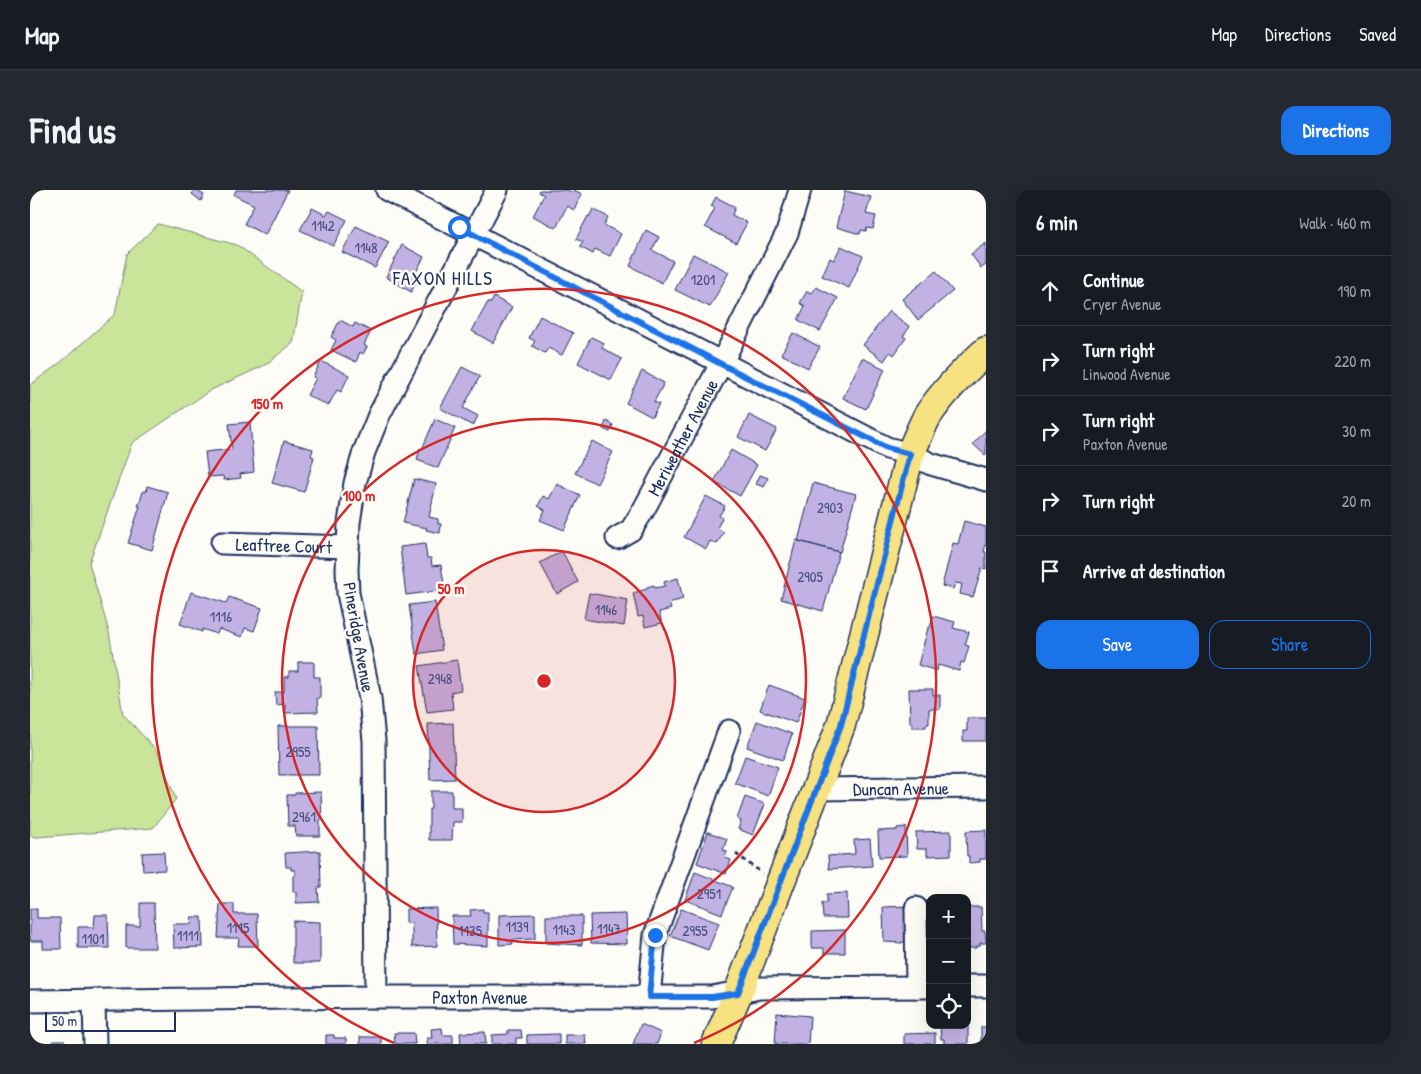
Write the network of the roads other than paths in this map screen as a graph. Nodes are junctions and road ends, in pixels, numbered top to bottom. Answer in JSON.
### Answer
{"nodes":[{"id":1,"x":387,"y":190,"type":"edge"},
{"id":2,"x":497,"y":190,"type":"edge"},
{"id":3,"x":800,"y":190,"type":"edge"},
{"id":4,"x":474,"y":234,"type":"junction"},
{"id":5,"x":986,"y":350,"type":"edge"},
{"id":6,"x":721,"y":364,"type":"junction"},
{"id":7,"x":910,"y":454,"type":"junction"},
{"id":8,"x":986,"y":480,"type":"edge"},
{"id":9,"x":617,"y":538,"type":"dead end"},
{"id":10,"x":222,"y":543,"type":"dead end"},
{"id":11,"x":348,"y":547,"type":"junction"},
{"id":12,"x":729,"y":731,"type":"dead end"},
{"id":13,"x":986,"y":787,"type":"edge"},
{"id":14,"x":816,"y":789,"type":"junction"},
{"id":15,"x":916,"y":908,"type":"dead end"},
{"id":16,"x":971,"y":986,"type":"edge"},
{"id":17,"x":986,"y":986,"type":"edge"},
{"id":18,"x":923,"y":987,"type":"edge"},
{"id":19,"x":738,"y":993,"type":"junction"},
{"id":20,"x":376,"y":997,"type":"junction"},
{"id":21,"x":649,"y":997,"type":"junction"},
{"id":22,"x":94,"y":1000,"type":"junction"},
{"id":23,"x":30,"y":1002,"type":"edge"},
{"id":24,"x":95,"y":1044,"type":"edge"},
{"id":25,"x":716,"y":1044,"type":"edge"}],
"edges":[{"from":1,"to":4,"type":"street"},
{"from":2,"to":4,"type":"street","name":"Pineridge Avenue"},
{"from":3,"to":6,"type":"street","name":"Meriweather Avenue"},
{"from":4,"to":6,"type":"street"},
{"from":4,"to":11,"type":"street","name":"Pineridge Avenue"},
{"from":5,"to":7,"type":"main road"},
{"from":6,"to":7,"type":"street"},
{"from":6,"to":9,"type":"street","name":"Meriweather Avenue"},
{"from":7,"to":8,"type":"street"},
{"from":7,"to":14,"type":"main road"},
{"from":10,"to":11,"type":"street","name":"Leaftree Court"},
{"from":11,"to":20,"type":"street","name":"Pineridge Avenue"},
{"from":12,"to":21,"type":"street"},
{"from":13,"to":14,"type":"street","name":"Duncan Avenue"},
{"from":14,"to":19,"type":"main road"},
{"from":15,"to":18,"type":"street"},
{"from":16,"to":17,"type":"street"},
{"from":18,"to":19,"type":"street","name":"Paxton Avenue"},
{"from":19,"to":21,"type":"street","name":"Paxton Avenue"},
{"from":19,"to":25,"type":"main road"},
{"from":20,"to":21,"type":"street","name":"Paxton Avenue"},
{"from":20,"to":22,"type":"street","name":"Paxton Avenue"},
{"from":22,"to":23,"type":"street","name":"Paxton Avenue"},
{"from":22,"to":24,"type":"street"}]}
